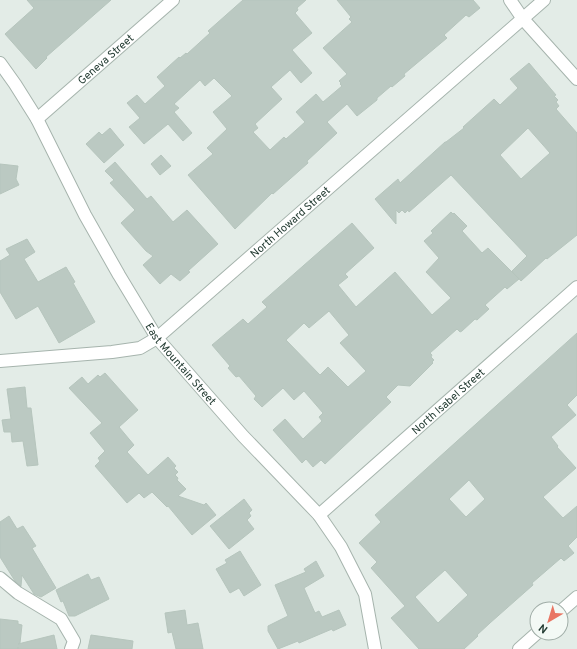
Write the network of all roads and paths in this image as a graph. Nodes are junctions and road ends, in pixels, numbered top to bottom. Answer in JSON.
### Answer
{"nodes":[{"id":1,"x":173,"y":0,"type":"edge"},
{"id":2,"x":510,"y":0,"type":"edge"},
{"id":3,"x":544,"y":0,"type":"edge"},
{"id":4,"x":524,"y":19,"type":"junction"},
{"id":5,"x":0,"y":64,"type":"edge"},
{"id":6,"x":577,"y":79,"type":"edge"},
{"id":7,"x":38,"y":119,"type":"junction"},
{"id":8,"x":577,"y":287,"type":"edge"},
{"id":9,"x":157,"y":338,"type":"junction"},
{"id":10,"x":0,"y":361,"type":"edge"},
{"id":11,"x":319,"y":515,"type":"junction"},
{"id":12,"x":0,"y":578,"type":"edge"},
{"id":13,"x":577,"y":597,"type":"edge"},
{"id":14,"x":569,"y":604,"type":"edge"},
{"id":15,"x":529,"y":640,"type":"edge"},
{"id":16,"x":71,"y":649,"type":"edge"},
{"id":17,"x":375,"y":649,"type":"edge"},
{"id":18,"x":519,"y":649,"type":"edge"}],
"edges":[{"from":1,"to":7,"type":"street","name":"Geneva Street"},
{"from":2,"to":4,"type":"street"},
{"from":3,"to":4,"type":"street","name":"North Howard Street"},
{"from":4,"to":6,"type":"street"},
{"from":4,"to":9,"type":"street","name":"North Howard Street"},
{"from":5,"to":7,"type":"street","name":"East Mountain Street"},
{"from":7,"to":9,"type":"street","name":"East Mountain Street"},
{"from":8,"to":11,"type":"street","name":"North Isabel Street"},
{"from":9,"to":10,"type":"street","name":"North Howard Street"},
{"from":9,"to":11,"type":"street","name":"East Mountain Street"},
{"from":11,"to":17,"type":"street","name":"East Mountain Street"},
{"from":12,"to":16,"type":"street"},
{"from":13,"to":14,"type":"street"},
{"from":15,"to":18,"type":"street"}]}
